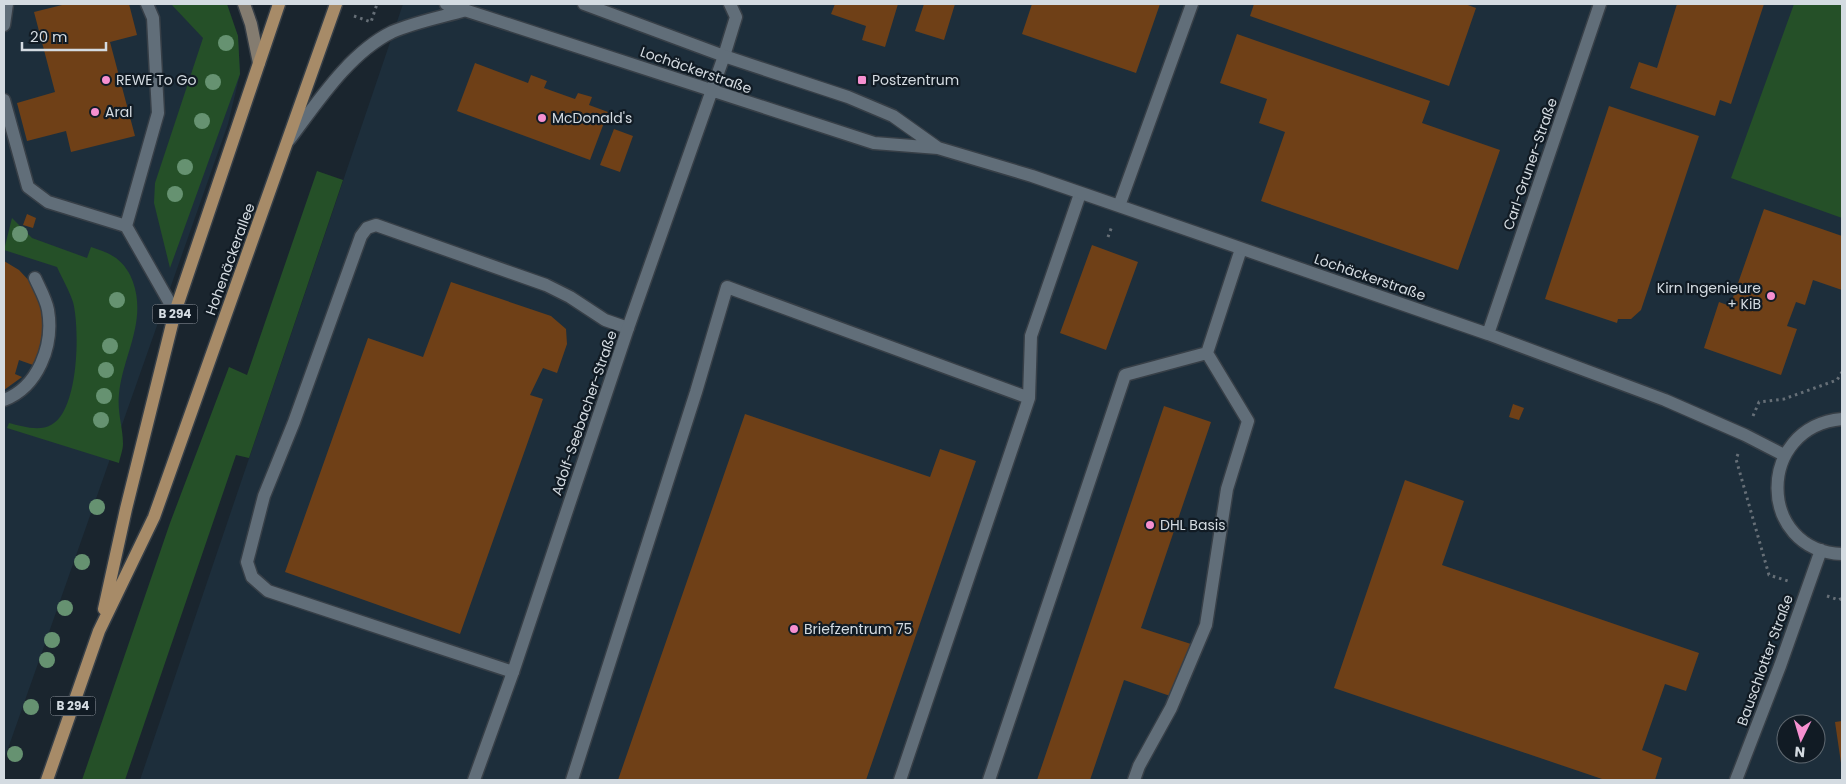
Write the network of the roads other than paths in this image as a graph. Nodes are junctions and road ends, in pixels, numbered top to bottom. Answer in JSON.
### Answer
{"nodes":[{"id":1,"x":7,"y":4,"type":"edge"},
{"id":2,"x":148,"y":4,"type":"edge"},
{"id":3,"x":244,"y":4,"type":"edge"},
{"id":4,"x":279,"y":4,"type":"edge"},
{"id":5,"x":336,"y":4,"type":"edge"},
{"id":6,"x":446,"y":4,"type":"edge"},
{"id":7,"x":584,"y":4,"type":"edge"},
{"id":8,"x":730,"y":4,"type":"edge"},
{"id":9,"x":1192,"y":4,"type":"edge"},
{"id":10,"x":1600,"y":4,"type":"edge"},
{"id":11,"x":466,"y":10,"type":"junction"},
{"id":12,"x":4,"y":25,"type":"edge"},
{"id":13,"x":724,"y":56,"type":"junction"},
{"id":14,"x":260,"y":63,"type":"junction"},
{"id":15,"x":712,"y":92,"type":"junction"},
{"id":16,"x":4,"y":100,"type":"edge"},
{"id":17,"x":286,"y":144,"type":"junction"},
{"id":18,"x":938,"y":148,"type":"junction"},
{"id":19,"x":1080,"y":194,"type":"junction"},
{"id":20,"x":1119,"y":206,"type":"junction"},
{"id":21,"x":126,"y":226,"type":"junction"},
{"id":22,"x":1241,"y":249,"type":"junction"},
{"id":23,"x":35,"y":278,"type":"dead end"},
{"id":24,"x":176,"y":312,"type":"junction"},
{"id":25,"x":628,"y":328,"type":"junction"},
{"id":26,"x":1488,"y":334,"type":"junction"},
{"id":27,"x":1208,"y":353,"type":"junction"},
{"id":28,"x":1029,"y":398,"type":"junction"},
{"id":29,"x":4,"y":400,"type":"edge"},
{"id":30,"x":1842,"y":419,"type":"edge"},
{"id":31,"x":1784,"y":455,"type":"junction"},
{"id":32,"x":1821,"y":550,"type":"junction"},
{"id":33,"x":1842,"y":554,"type":"edge"},
{"id":34,"x":99,"y":631,"type":"junction"},
{"id":35,"x":513,"y":672,"type":"junction"},
{"id":36,"x":48,"y":780,"type":"edge"},
{"id":37,"x":474,"y":780,"type":"edge"},
{"id":38,"x":572,"y":780,"type":"edge"},
{"id":39,"x":900,"y":780,"type":"edge"},
{"id":40,"x":989,"y":780,"type":"edge"},
{"id":41,"x":1134,"y":780,"type":"edge"},
{"id":42,"x":1736,"y":780,"type":"edge"}],
"edges":[{"from":1,"to":12,"type":"street"},
{"from":2,"to":21,"type":"street"},
{"from":3,"to":14,"type":"street"},
{"from":4,"to":14,"type":"main road","name":"Hohenäckerallee","number":"B 294"},
{"from":5,"to":17,"type":"main road","name":"Hohenäckerallee","number":"B 294"},
{"from":6,"to":11,"type":"street","name":"Lochäckerstraße"},
{"from":7,"to":13,"type":"street","name":"Lochäckerstraße"},
{"from":8,"to":13,"type":"street","name":"Lochäckerstraße"},
{"from":9,"to":20,"type":"street"},
{"from":10,"to":26,"type":"street","name":"Carl-Gruner-Straße"},
{"from":11,"to":15,"type":"street","name":"Lochäckerstraße"},
{"from":11,"to":17,"type":"street"},
{"from":13,"to":15,"type":"street","name":"Adolf-Seebacher-Straße"},
{"from":13,"to":18,"type":"street","name":"Lochäckerstraße"},
{"from":14,"to":24,"type":"main road","name":"Hohenäckerallee","number":"B 294"},
{"from":15,"to":18,"type":"street","name":"Lochäckerstraße"},
{"from":15,"to":25,"type":"street","name":"Adolf-Seebacher-Straße"},
{"from":16,"to":21,"type":"street"},
{"from":17,"to":34,"type":"main road","name":"Hohenäckerallee","number":"B 294"},
{"from":18,"to":19,"type":"street","name":"Lochäckerstraße"},
{"from":19,"to":20,"type":"street","name":"Lochäckerstraße"},
{"from":19,"to":28,"type":"street"},
{"from":20,"to":22,"type":"street","name":"Lochäckerstraße"},
{"from":21,"to":24,"type":"street"},
{"from":22,"to":26,"type":"street","name":"Lochäckerstraße"},
{"from":22,"to":27,"type":"street"},
{"from":23,"to":29,"type":"street"},
{"from":24,"to":34,"type":"main road","name":"Hohenäckerallee","number":"B 294"},
{"from":25,"to":35,"type":"street","name":"Adolf-Seebacher-Straße"},
{"from":25,"to":35,"type":"street"},
{"from":26,"to":31,"type":"street","name":"Lochäckerstraße"},
{"from":27,"to":40,"type":"street"},
{"from":27,"to":41,"type":"street"},
{"from":28,"to":38,"type":"street"},
{"from":28,"to":39,"type":"street"},
{"from":30,"to":31,"type":"street"},
{"from":31,"to":32,"type":"street"},
{"from":32,"to":33,"type":"street"},
{"from":32,"to":42,"type":"street","name":"Bauschlotter Straße"},
{"from":34,"to":36,"type":"main road","name":"Hohenäckerallee","number":"B 294"},
{"from":35,"to":37,"type":"street","name":"Adolf-Seebacher-Straße"}]}
